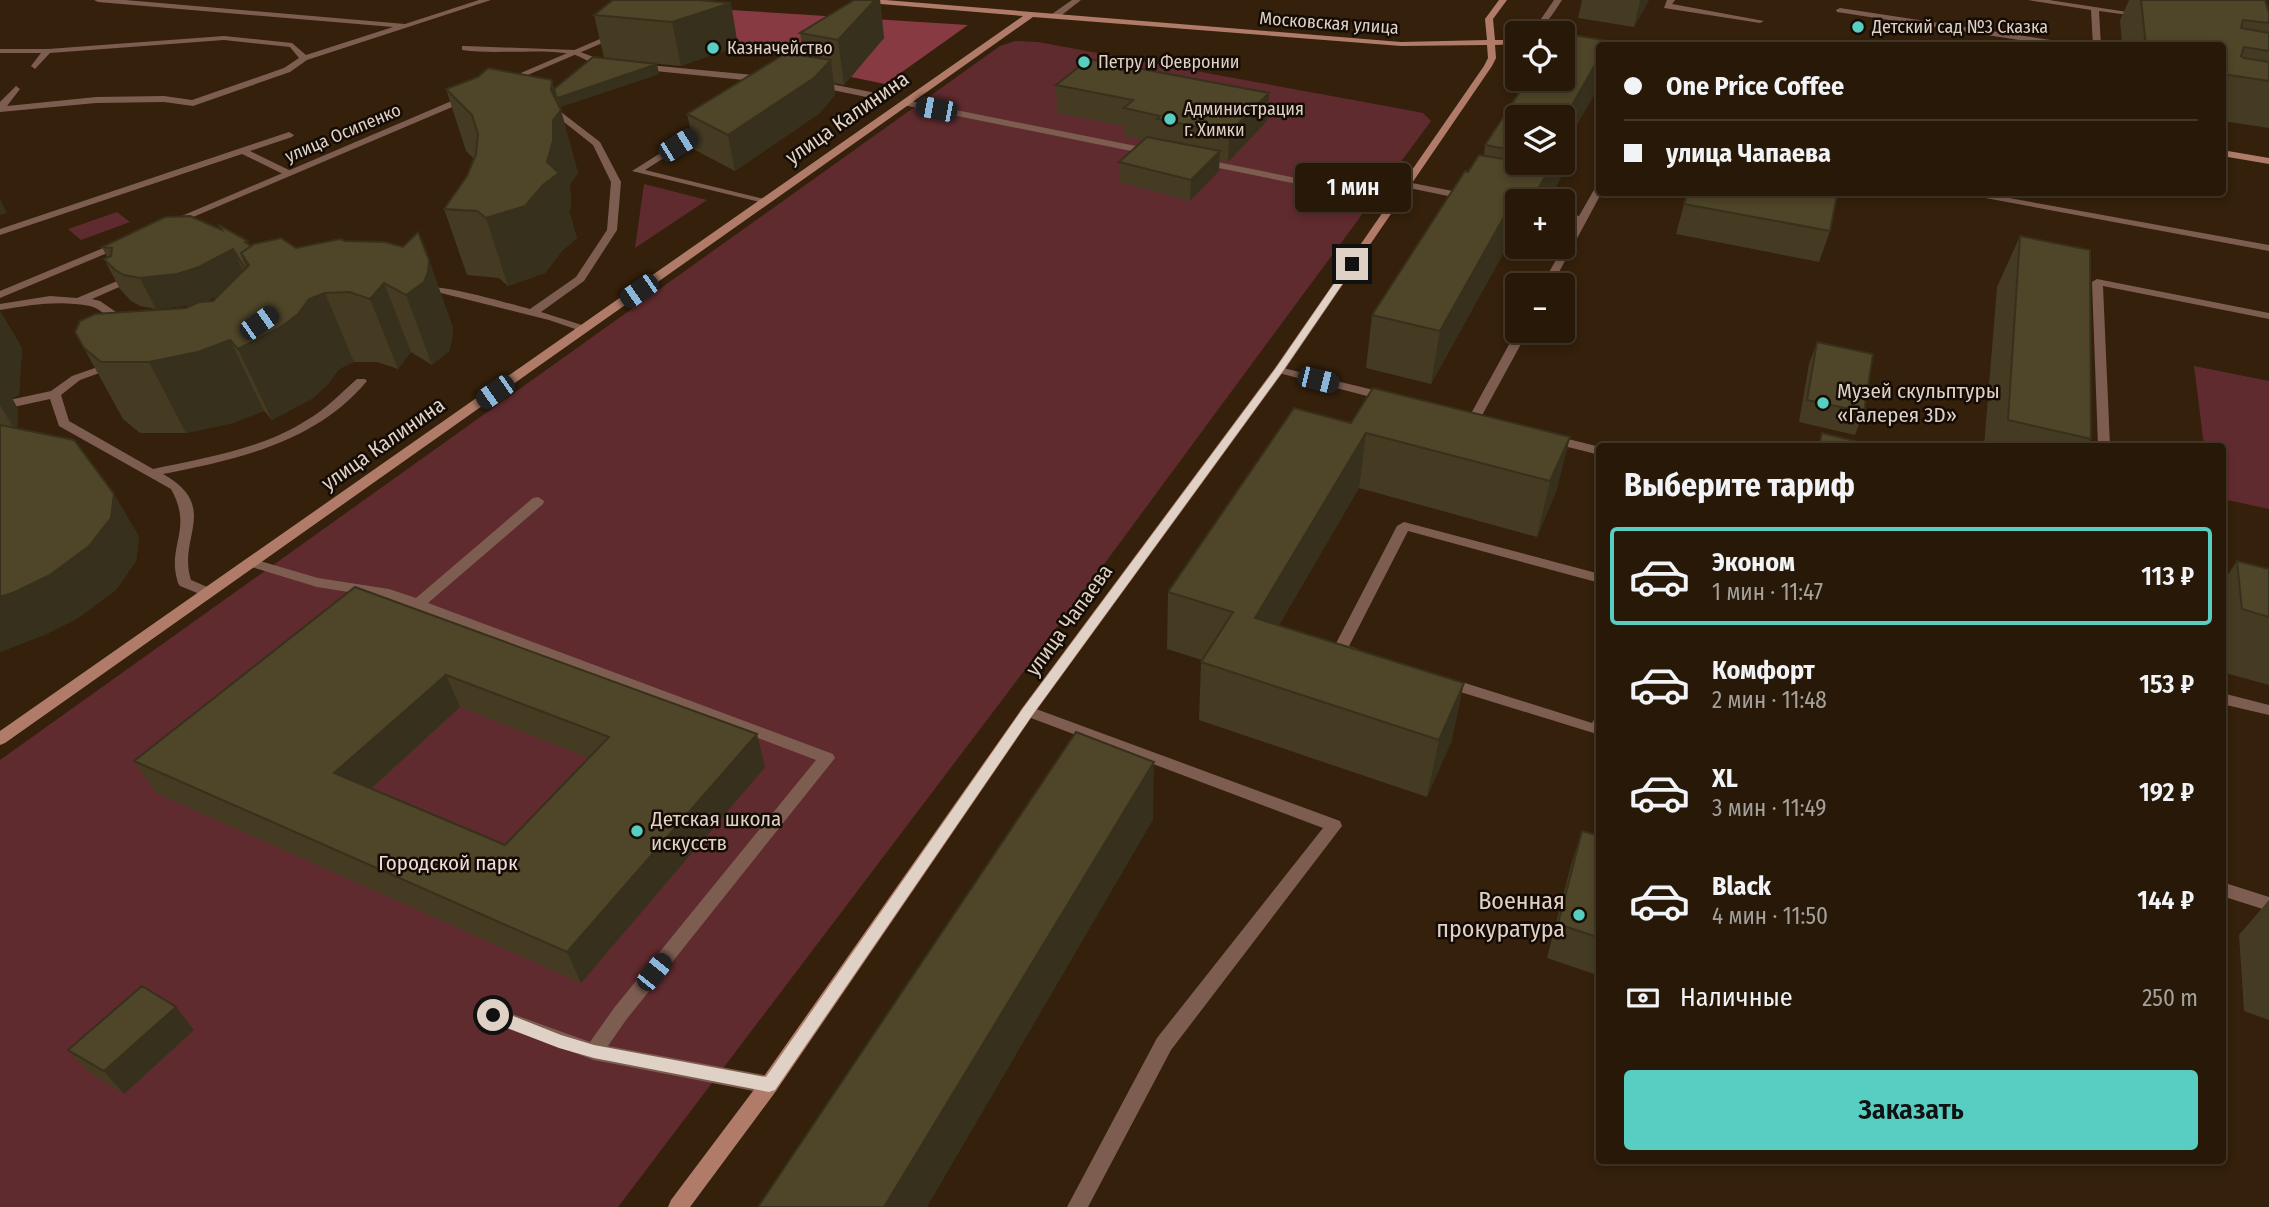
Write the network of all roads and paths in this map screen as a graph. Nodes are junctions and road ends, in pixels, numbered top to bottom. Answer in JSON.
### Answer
{"nodes":[{"id":1,"x":98,"y":0,"type":"edge"},
{"id":2,"x":487,"y":0,"type":"edge"},
{"id":3,"x":857,"y":0,"type":"edge"},
{"id":4,"x":1077,"y":0,"type":"edge"},
{"id":5,"x":1503,"y":0,"type":"edge"},
{"id":6,"x":1558,"y":0,"type":"edge"},
{"id":7,"x":1671,"y":0,"type":"edge"},
{"id":8,"x":2032,"y":0,"type":"edge"},
{"id":9,"x":2095,"y":9,"type":"junction"},
{"id":10,"x":1840,"y":10,"type":"dead end"},
{"id":11,"x":1031,"y":14,"type":"junction"},
{"id":12,"x":1055,"y":16,"type":"junction"},
{"id":13,"x":2148,"y":16,"type":"edge"},
{"id":14,"x":1544,"y":21,"type":"edge"},
{"id":15,"x":1760,"y":21,"type":"dead end"},
{"id":16,"x":405,"y":26,"type":"junction"},
{"id":17,"x":633,"y":28,"type":"edge"},
{"id":18,"x":1491,"y":42,"type":"junction"},
{"id":19,"x":1505,"y":42,"type":"edge"},
{"id":20,"x":2051,"y":42,"type":"edge"},
{"id":21,"x":2097,"y":42,"type":"edge"},
{"id":22,"x":465,"y":48,"type":"dead end"},
{"id":23,"x":1505,"y":49,"type":"edge"},
{"id":24,"x":0,"y":51,"type":"edge"},
{"id":25,"x":48,"y":51,"type":"junction"},
{"id":26,"x":575,"y":52,"type":"junction"},
{"id":27,"x":304,"y":58,"type":"junction"},
{"id":28,"x":1492,"y":58,"type":"junction"},
{"id":29,"x":35,"y":66,"type":"dead end"},
{"id":30,"x":769,"y":79,"type":"edge"},
{"id":31,"x":808,"y":83,"type":"edge"},
{"id":32,"x":16,"y":89,"type":"dead end"},
{"id":33,"x":506,"y":91,"type":"edge"},
{"id":34,"x":481,"y":92,"type":"edge"},
{"id":35,"x":876,"y":96,"type":"dead end"},
{"id":36,"x":533,"y":100,"type":"edge"},
{"id":37,"x":906,"y":103,"type":"junction"},
{"id":38,"x":0,"y":109,"type":"edge"},
{"id":39,"x":715,"y":122,"type":"edge"},
{"id":40,"x":289,"y":135,"type":"dead end"},
{"id":41,"x":243,"y":151,"type":"junction"},
{"id":42,"x":2226,"y":154,"type":"edge"},
{"id":43,"x":1167,"y":155,"type":"edge"},
{"id":44,"x":1192,"y":160,"type":"edge"},
{"id":45,"x":2268,"y":162,"type":"edge"},
{"id":46,"x":288,"y":173,"type":"junction"},
{"id":47,"x":1406,"y":185,"type":"junction"},
{"id":48,"x":1596,"y":195,"type":"edge"},
{"id":49,"x":1979,"y":196,"type":"edge"},
{"id":50,"x":1482,"y":200,"type":"edge"},
{"id":51,"x":1395,"y":201,"type":"junction"},
{"id":52,"x":765,"y":202,"type":"junction"},
{"id":53,"x":1575,"y":219,"type":"edge"},
{"id":54,"x":1582,"y":220,"type":"junction"},
{"id":55,"x":163,"y":226,"type":"edge"},
{"id":56,"x":0,"y":232,"type":"edge"},
{"id":57,"x":125,"y":242,"type":"edge"},
{"id":58,"x":2269,"y":248,"type":"edge"},
{"id":59,"x":1553,"y":273,"type":"edge"},
{"id":60,"x":122,"y":282,"type":"edge"},
{"id":61,"x":412,"y":289,"type":"edge"},
{"id":62,"x":0,"y":295,"type":"edge"},
{"id":63,"x":79,"y":302,"type":"junction"},
{"id":64,"x":0,"y":307,"type":"edge"},
{"id":65,"x":532,"y":313,"type":"junction"},
{"id":66,"x":2269,"y":316,"type":"edge"},
{"id":67,"x":584,"y":329,"type":"junction"},
{"id":68,"x":137,"y":331,"type":"edge"},
{"id":69,"x":1515,"y":343,"type":"edge"},
{"id":70,"x":127,"y":363,"type":"edge"},
{"id":71,"x":1279,"y":370,"type":"junction"},
{"id":72,"x":361,"y":381,"type":"dead end"},
{"id":73,"x":55,"y":394,"type":"junction"},
{"id":74,"x":1400,"y":400,"type":"edge"},
{"id":75,"x":0,"y":406,"type":"edge"},
{"id":76,"x":1474,"y":419,"type":"edge"},
{"id":77,"x":1537,"y":435,"type":"edge"},
{"id":78,"x":2104,"y":443,"type":"edge"},
{"id":79,"x":1596,"y":450,"type":"edge"},
{"id":80,"x":152,"y":473,"type":"junction"},
{"id":81,"x":538,"y":501,"type":"dead end"},
{"id":82,"x":250,"y":562,"type":"junction"},
{"id":83,"x":1596,"y":578,"type":"edge"},
{"id":84,"x":207,"y":592,"type":"junction"},
{"id":85,"x":418,"y":604,"type":"junction"},
{"id":86,"x":1366,"y":657,"type":"edge"},
{"id":87,"x":1430,"y":677,"type":"edge"},
{"id":88,"x":2226,"y":699,"type":"edge"},
{"id":89,"x":1028,"y":710,"type":"junction"},
{"id":90,"x":2269,"y":710,"type":"edge"},
{"id":91,"x":1596,"y":730,"type":"edge"},
{"id":92,"x":0,"y":739,"type":"edge"},
{"id":93,"x":2226,"y":890,"type":"edge"},
{"id":94,"x":2269,"y":904,"type":"edge"},
{"id":95,"x":493,"y":1015,"type":"dead end"},
{"id":96,"x":594,"y":1052,"type":"junction"},
{"id":97,"x":769,"y":1085,"type":"junction"},
{"id":98,"x":678,"y":1207,"type":"edge"},
{"id":99,"x":1077,"y":1207,"type":"edge"}],
"edges":[{"from":1,"to":16,"type":"street"},
{"from":2,"to":16,"type":"street"},
{"from":3,"to":11,"type":"street"},
{"from":4,"to":12,"type":"street"},
{"from":5,"to":18,"type":"street"},
{"from":6,"to":14,"type":"street"},
{"from":7,"to":15,"type":"street"},
{"from":8,"to":9,"type":"street"},
{"from":9,"to":13,"type":"street"},
{"from":9,"to":21,"type":"street"},
{"from":10,"to":20,"type":"street"},
{"from":11,"to":12,"type":"street","name":"Московская улица"},
{"from":11,"to":37,"type":"street","name":"улица Калинина"},
{"from":12,"to":18,"type":"street","name":"Московская улица"},
{"from":16,"to":27,"type":"street"},
{"from":17,"to":26,"type":"street"},
{"from":18,"to":19,"type":"street","name":"Московская улица"},
{"from":18,"to":28,"type":"street"},
{"from":22,"to":26,"type":"street"},
{"from":23,"to":28,"type":"street","name":"улица Чапаева"},
{"from":24,"to":25,"type":"street"},
{"from":25,"to":27,"type":"street"},
{"from":25,"to":29,"type":"street"},
{"from":26,"to":30,"type":"street"},
{"from":26,"to":33,"type":"street"},
{"from":27,"to":38,"type":"street"},
{"from":28,"to":47,"type":"street","name":"улица Чапаева"},
{"from":31,"to":35,"type":"street"},
{"from":32,"to":38,"type":"street"},
{"from":34,"to":46,"type":"street","name":"улица Осипенко"},
{"from":36,"to":65,"type":"street"},
{"from":37,"to":43,"type":"street"},
{"from":37,"to":52,"type":"street","name":"улица Калинина"},
{"from":39,"to":52,"type":"street"},
{"from":40,"to":41,"type":"street"},
{"from":41,"to":46,"type":"street"},
{"from":41,"to":56,"type":"street"},
{"from":42,"to":45,"type":"street"},
{"from":44,"to":51,"type":"street"},
{"from":46,"to":55,"type":"street","name":"улица Осипенко"},
{"from":47,"to":50,"type":"street"},
{"from":47,"to":51,"type":"street","name":"улица Чапаева"},
{"from":48,"to":54,"type":"street"},
{"from":49,"to":58,"type":"street"},
{"from":51,"to":71,"type":"street","name":"улица Чапаева"},
{"from":52,"to":67,"type":"street","name":"улица Калинина"},
{"from":53,"to":54,"type":"street"},
{"from":54,"to":59,"type":"street"},
{"from":57,"to":62,"type":"street"},
{"from":60,"to":63,"type":"street"},
{"from":61,"to":65,"type":"street"},
{"from":63,"to":64,"type":"street"},
{"from":63,"to":68,"type":"street"},
{"from":65,"to":67,"type":"street"},
{"from":66,"to":78,"type":"street"},
{"from":67,"to":82,"type":"street","name":"улица Калинина"},
{"from":69,"to":76,"type":"street"},
{"from":70,"to":73,"type":"street"},
{"from":71,"to":74,"type":"street"},
{"from":71,"to":89,"type":"street","name":"улица Чапаева"},
{"from":72,"to":80,"type":"street"},
{"from":73,"to":75,"type":"street"},
{"from":73,"to":80,"type":"street"},
{"from":77,"to":79,"type":"street"},
{"from":80,"to":84,"type":"street"},
{"from":81,"to":85,"type":"street"},
{"from":82,"to":84,"type":"street","name":"улица Калинина"},
{"from":82,"to":85,"type":"street"},
{"from":83,"to":86,"type":"street"},
{"from":84,"to":92,"type":"street","name":"улица Калинина"},
{"from":85,"to":96,"type":"street"},
{"from":87,"to":91,"type":"street"},
{"from":88,"to":90,"type":"street"},
{"from":89,"to":97,"type":"street","name":"улица Чапаева"},
{"from":89,"to":99,"type":"street"},
{"from":93,"to":94,"type":"street"},
{"from":95,"to":96,"type":"street"},
{"from":96,"to":97,"type":"street"},
{"from":97,"to":98,"type":"street","name":"улица Чапаева"}]}
